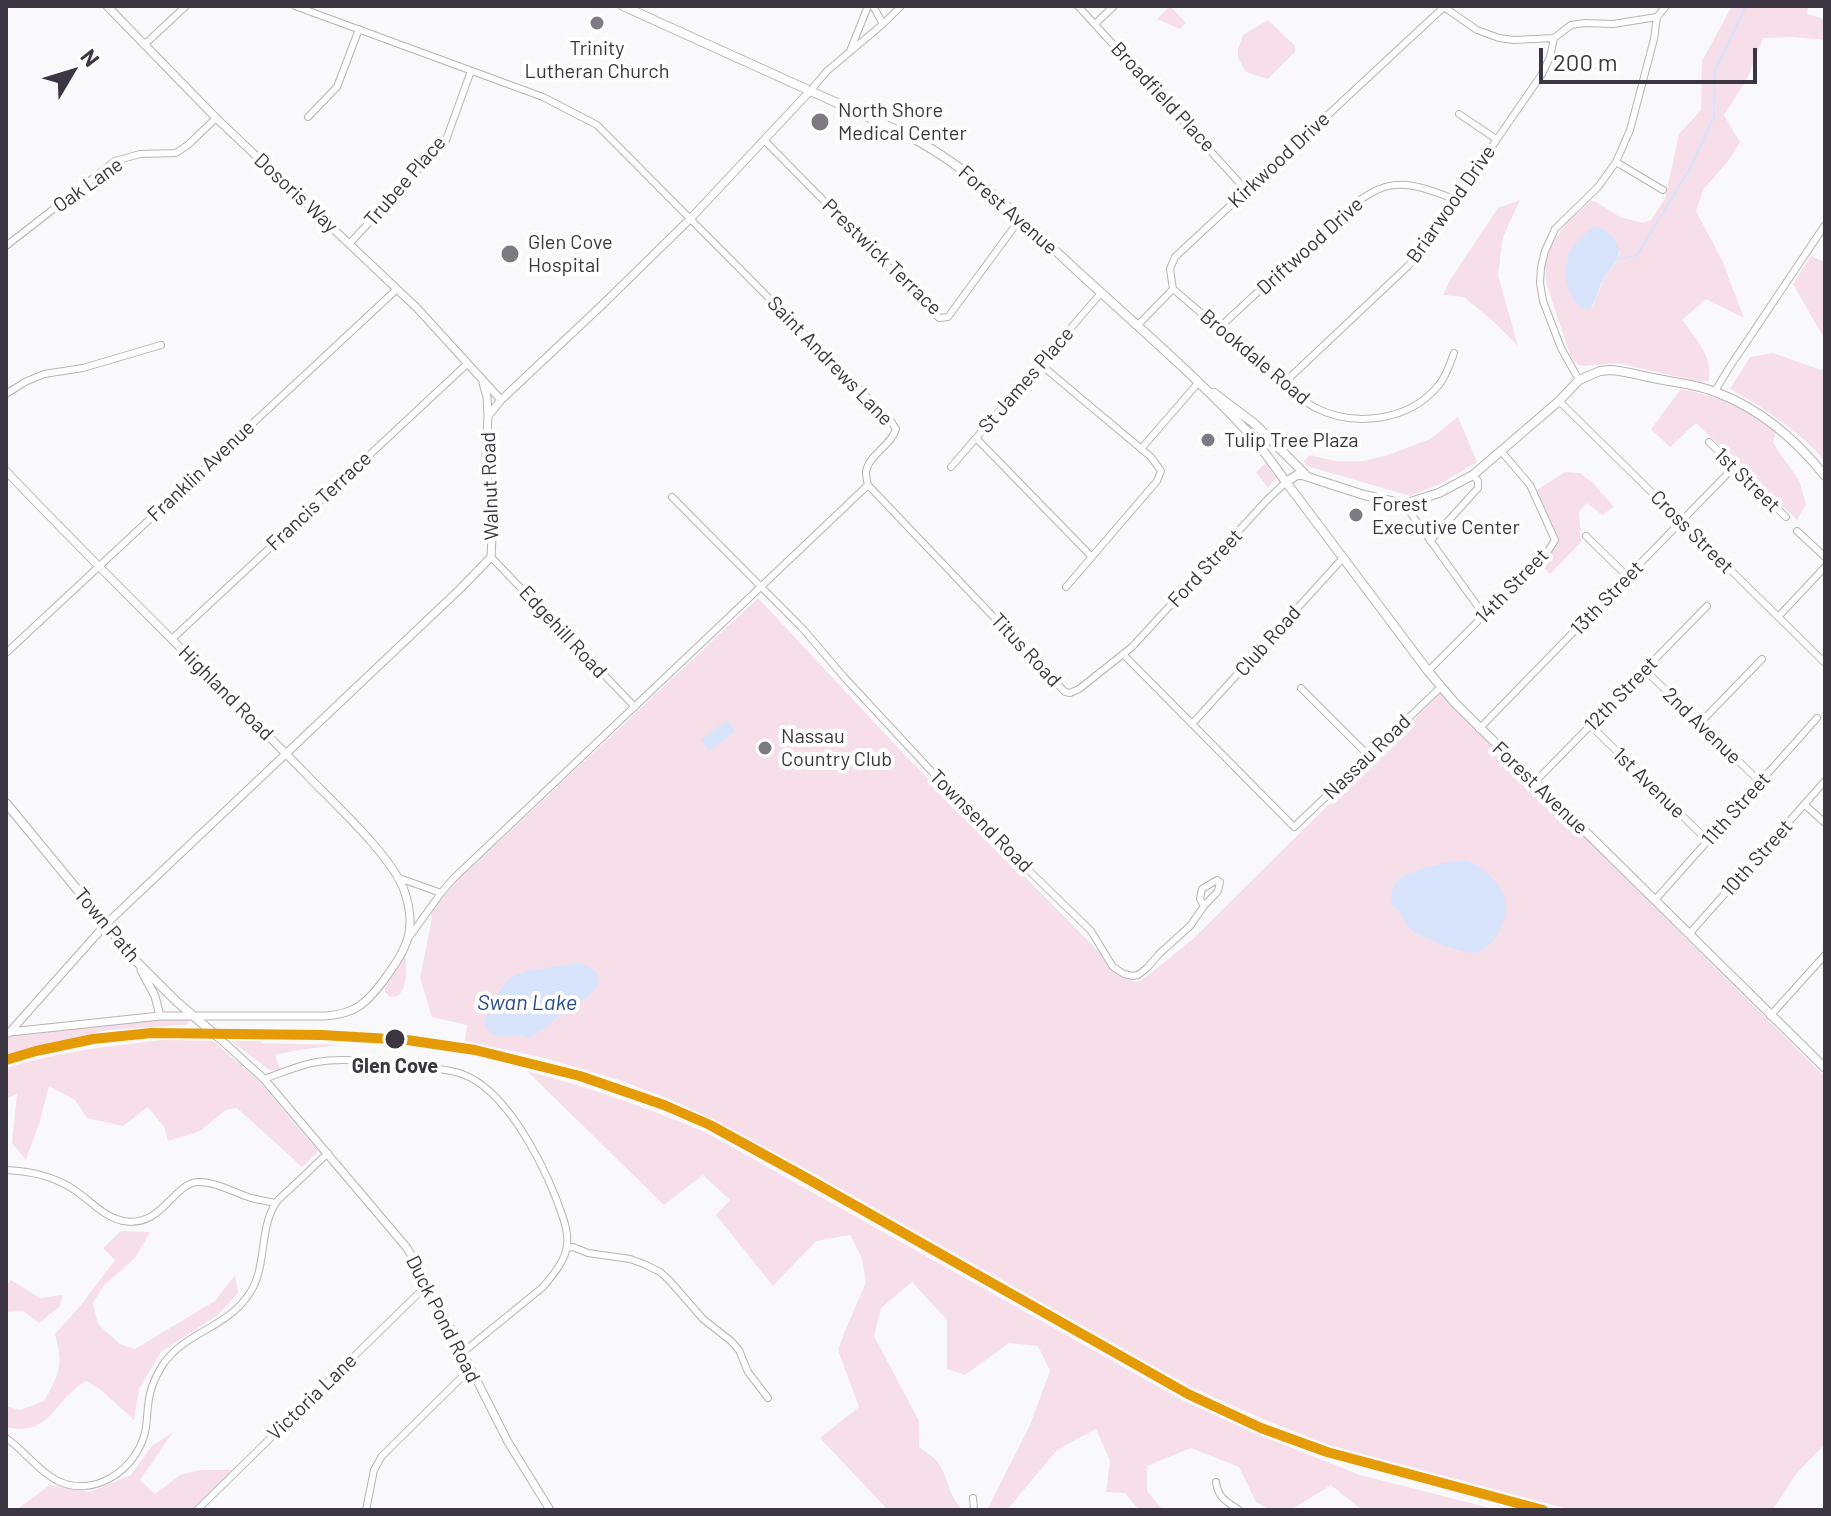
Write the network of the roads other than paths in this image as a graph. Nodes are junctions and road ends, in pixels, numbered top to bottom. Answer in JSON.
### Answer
{"nodes":[{"id":1,"x":107,"y":6,"type":"edge"},
{"id":2,"x":186,"y":6,"type":"edge"},
{"id":3,"x":295,"y":6,"type":"edge"},
{"id":4,"x":623,"y":6,"type":"edge"},
{"id":5,"x":871,"y":6,"type":"edge"},
{"id":6,"x":901,"y":6,"type":"edge"},
{"id":7,"x":1078,"y":6,"type":"edge"},
{"id":8,"x":1114,"y":6,"type":"edge"},
{"id":9,"x":1445,"y":6,"type":"edge"},
{"id":10,"x":1666,"y":6,"type":"edge"},
{"id":11,"x":1657,"y":17,"type":"junction"},
{"id":12,"x":883,"y":24,"type":"junction"},
{"id":13,"x":1095,"y":24,"type":"junction"},
{"id":14,"x":359,"y":29,"type":"junction"},
{"id":15,"x":1554,"y":38,"type":"junction"},
{"id":16,"x":144,"y":45,"type":"junction"},
{"id":17,"x":850,"y":51,"type":"junction"},
{"id":18,"x":471,"y":71,"type":"junction"},
{"id":19,"x":810,"y":91,"type":"junction"},
{"id":20,"x":1459,"y":114,"type":"dead end"},
{"id":21,"x":308,"y":117,"type":"dead end"},
{"id":22,"x":216,"y":118,"type":"junction"},
{"id":23,"x":1496,"y":139,"type":"junction"},
{"id":24,"x":765,"y":141,"type":"junction"},
{"id":25,"x":1616,"y":162,"type":"junction"},
{"id":26,"x":1246,"y":190,"type":"junction"},
{"id":27,"x":1663,"y":190,"type":"dead end"},
{"id":28,"x":1454,"y":199,"type":"junction"},
{"id":29,"x":691,"y":218,"type":"junction"},
{"id":30,"x":1020,"y":219,"type":"junction"},
{"id":31,"x":1825,"y":225,"type":"edge"},
{"id":32,"x":350,"y":243,"type":"junction"},
{"id":33,"x":6,"y":246,"type":"edge"},
{"id":34,"x":397,"y":289,"type":"junction"},
{"id":35,"x":1173,"y":289,"type":"junction"},
{"id":36,"x":1101,"y":293,"type":"junction"},
{"id":37,"x":1137,"y":326,"type":"junction"},
{"id":38,"x":1221,"y":326,"type":"junction"},
{"id":39,"x":161,"y":345,"type":"dead end"},
{"id":40,"x":1454,"y":353,"type":"dead end"},
{"id":41,"x":467,"y":364,"type":"junction"},
{"id":42,"x":1040,"y":364,"type":"junction"},
{"id":43,"x":1579,"y":380,"type":"junction"},
{"id":44,"x":483,"y":381,"type":"junction"},
{"id":45,"x":1285,"y":382,"type":"junction"},
{"id":46,"x":1198,"y":383,"type":"junction"},
{"id":47,"x":1715,"y":391,"type":"junction"},
{"id":48,"x":6,"y":394,"type":"edge"},
{"id":49,"x":501,"y":400,"type":"junction"},
{"id":50,"x":1559,"y":401,"type":"junction"},
{"id":51,"x":488,"y":416,"type":"junction"},
{"id":52,"x":976,"y":438,"type":"junction"},
{"id":53,"x":1709,"y":442,"type":"dead end"},
{"id":54,"x":1141,"y":449,"type":"junction"},
{"id":55,"x":1501,"y":451,"type":"junction"},
{"id":56,"x":951,"y":467,"type":"dead end"},
{"id":57,"x":1734,"y":467,"type":"junction"},
{"id":58,"x":6,"y":471,"type":"edge"},
{"id":59,"x":1473,"y":475,"type":"junction"},
{"id":60,"x":1825,"y":476,"type":"edge"},
{"id":61,"x":1309,"y":477,"type":"junction"},
{"id":62,"x":1286,"y":482,"type":"junction"},
{"id":63,"x":868,"y":485,"type":"junction"},
{"id":64,"x":672,"y":497,"type":"dead end"},
{"id":65,"x":1404,"y":504,"type":"junction"},
{"id":66,"x":1786,"y":517,"type":"dead end"},
{"id":67,"x":1681,"y":522,"type":"junction"},
{"id":68,"x":1797,"y":531,"type":"dead end"},
{"id":69,"x":1586,"y":536,"type":"dead end"},
{"id":70,"x":1430,"y":541,"type":"junction"},
{"id":71,"x":491,"y":557,"type":"junction"},
{"id":72,"x":1092,"y":557,"type":"junction"},
{"id":73,"x":1825,"y":557,"type":"edge"},
{"id":74,"x":1343,"y":558,"type":"junction"},
{"id":75,"x":99,"y":567,"type":"junction"},
{"id":76,"x":1825,"y":567,"type":"edge"},
{"id":77,"x":1628,"y":577,"type":"junction"},
{"id":78,"x":762,"y":587,"type":"junction"},
{"id":79,"x":1066,"y":587,"type":"dead end"},
{"id":80,"x":1707,"y":606,"type":"dead end"},
{"id":81,"x":1484,"y":615,"type":"junction"},
{"id":82,"x":1778,"y":617,"type":"junction"},
{"id":83,"x":172,"y":639,"type":"junction"},
{"id":84,"x":6,"y":653,"type":"edge"},
{"id":85,"x":1123,"y":654,"type":"junction"},
{"id":86,"x":1762,"y":659,"type":"dead end"},
{"id":87,"x":1825,"y":663,"type":"edge"},
{"id":88,"x":1644,"y":669,"type":"junction"},
{"id":89,"x":1428,"y":671,"type":"junction"},
{"id":90,"x":1441,"y":687,"type":"junction"},
{"id":91,"x":1301,"y":688,"type":"dead end"},
{"id":92,"x":635,"y":707,"type":"junction"},
{"id":93,"x":1817,"y":718,"type":"dead end"},
{"id":94,"x":1700,"y":723,"type":"junction"},
{"id":95,"x":1192,"y":724,"type":"junction"},
{"id":96,"x":1590,"y":725,"type":"junction"},
{"id":97,"x":1479,"y":729,"type":"junction"},
{"id":98,"x":286,"y":754,"type":"junction"},
{"id":99,"x":1369,"y":756,"type":"junction"},
{"id":100,"x":1825,"y":781,"type":"edge"},
{"id":101,"x":1535,"y":782,"type":"junction"},
{"id":102,"x":1760,"y":782,"type":"junction"},
{"id":103,"x":6,"y":803,"type":"edge"},
{"id":104,"x":1805,"y":805,"type":"junction"},
{"id":105,"x":1825,"y":823,"type":"edge"},
{"id":106,"x":1708,"y":841,"type":"junction"},
{"id":107,"x":399,"y":878,"type":"junction"},
{"id":108,"x":441,"y":893,"type":"junction"},
{"id":109,"x":1655,"y":900,"type":"junction"},
{"id":110,"x":1204,"y":906,"type":"dead end"},
{"id":111,"x":106,"y":924,"type":"junction"},
{"id":112,"x":1689,"y":934,"type":"junction"},
{"id":113,"x":410,"y":936,"type":"junction"},
{"id":114,"x":1825,"y":955,"type":"edge"},
{"id":115,"x":136,"y":961,"type":"junction"},
{"id":116,"x":230,"y":1015,"type":"junction"},
{"id":117,"x":160,"y":1016,"type":"junction"},
{"id":118,"x":192,"y":1016,"type":"junction"},
{"id":119,"x":1770,"y":1016,"type":"junction"},
{"id":120,"x":8,"y":1033,"type":"edge"},
{"id":121,"x":216,"y":1035,"type":"junction"},
{"id":122,"x":1825,"y":1068,"type":"edge"},
{"id":123,"x":264,"y":1079,"type":"junction"},
{"id":124,"x":328,"y":1153,"type":"junction"},
{"id":125,"x":6,"y":1170,"type":"edge"},
{"id":126,"x":275,"y":1203,"type":"junction"},
{"id":127,"x":567,"y":1248,"type":"junction"},
{"id":128,"x":428,"y":1284,"type":"junction"},
{"id":129,"x":462,"y":1353,"type":"junction"},
{"id":130,"x":470,"y":1369,"type":"junction"},
{"id":131,"x":768,"y":1398,"type":"dead end"},
{"id":132,"x":6,"y":1438,"type":"edge"},
{"id":133,"x":1216,"y":1482,"type":"dead end"},
{"id":134,"x":973,"y":1498,"type":"dead end"},
{"id":135,"x":197,"y":1510,"type":"edge"},
{"id":136,"x":366,"y":1510,"type":"edge"},
{"id":137,"x":550,"y":1510,"type":"edge"},
{"id":138,"x":974,"y":1510,"type":"edge"},
{"id":139,"x":1239,"y":1510,"type":"edge"}],
"edges":[{"from":1,"to":16,"type":"street","name":"Dosoris Way"},
{"from":2,"to":16,"type":"street"},
{"from":3,"to":14,"type":"street","name":"Saint Andrews Lane"},
{"from":4,"to":19,"type":"main road","name":"Forest Avenue"},
{"from":5,"to":12,"type":"street"},
{"from":5,"to":17,"type":"street"},
{"from":6,"to":12,"type":"street","name":"Walnut Road"},
{"from":7,"to":13,"type":"street","name":"Broadfield Place"},
{"from":8,"to":13,"type":"street"},
{"from":9,"to":15,"type":"street"},
{"from":9,"to":26,"type":"street","name":"Kirkwood Drive"},
{"from":10,"to":11,"type":"street"},
{"from":11,"to":15,"type":"street"},
{"from":11,"to":25,"type":"street"},
{"from":12,"to":17,"type":"street","name":"Walnut Road"},
{"from":13,"to":26,"type":"street","name":"Broadfield Place"},
{"from":14,"to":18,"type":"street","name":"Saint Andrews Lane"},
{"from":14,"to":21,"type":"street"},
{"from":15,"to":23,"type":"street","name":"Briarwood Drive"},
{"from":16,"to":22,"type":"street","name":"Dosoris Way"},
{"from":17,"to":19,"type":"street","name":"Walnut Road"},
{"from":18,"to":29,"type":"street","name":"Saint Andrews Lane"},
{"from":18,"to":32,"type":"street","name":"Trubee Place"},
{"from":19,"to":24,"type":"street","name":"Walnut Road"},
{"from":19,"to":30,"type":"main road","name":"Forest Avenue"},
{"from":20,"to":23,"type":"street"},
{"from":22,"to":32,"type":"street","name":"Dosoris Way"},
{"from":22,"to":33,"type":"street","name":"Oak Lane"},
{"from":23,"to":28,"type":"street","name":"Briarwood Drive"},
{"from":24,"to":29,"type":"street","name":"Walnut Road"},
{"from":24,"to":30,"type":"street","name":"Prestwick Terrace"},
{"from":25,"to":27,"type":"street"},
{"from":25,"to":43,"type":"street"},
{"from":26,"to":35,"type":"street","name":"Kirkwood Drive"},
{"from":28,"to":38,"type":"street","name":"Driftwood Drive"},
{"from":28,"to":45,"type":"street","name":"Briarwood Drive"},
{"from":29,"to":49,"type":"street","name":"Walnut Road"},
{"from":29,"to":63,"type":"street","name":"Saint Andrews Lane"},
{"from":30,"to":36,"type":"main road","name":"Forest Avenue"},
{"from":31,"to":47,"type":"street"},
{"from":32,"to":34,"type":"street","name":"Dosoris Way"},
{"from":34,"to":41,"type":"street","name":"Dosoris Way"},
{"from":34,"to":75,"type":"street","name":"Franklin Avenue"},
{"from":35,"to":37,"type":"street"},
{"from":35,"to":38,"type":"street","name":"Brookdale Road"},
{"from":36,"to":37,"type":"main road","name":"Forest Avenue"},
{"from":36,"to":42,"type":"street","name":"St James Place"},
{"from":37,"to":46,"type":"main road","name":"Forest Avenue"},
{"from":38,"to":45,"type":"street","name":"Brookdale Road"},
{"from":39,"to":48,"type":"street"},
{"from":40,"to":45,"type":"street","name":"Brookdale Road"},
{"from":41,"to":44,"type":"street","name":"Dosoris Way"},
{"from":41,"to":83,"type":"street","name":"Francis Terrace"},
{"from":42,"to":52,"type":"street","name":"St James Place"},
{"from":42,"to":54,"type":"street"},
{"from":43,"to":47,"type":"main road"},
{"from":43,"to":50,"type":"main road"},
{"from":44,"to":49,"type":"street","name":"Dosoris Way"},
{"from":44,"to":51,"type":"street"},
{"from":46,"to":54,"type":"street"},
{"from":46,"to":61,"type":"main road"},
{"from":46,"to":62,"type":"main road","name":"Forest Avenue"},
{"from":47,"to":60,"type":"main road"},
{"from":49,"to":51,"type":"street","name":"Walnut Road"},
{"from":50,"to":55,"type":"main road"},
{"from":50,"to":67,"type":"street","name":"Cross Street"},
{"from":51,"to":71,"type":"street","name":"Walnut Road"},
{"from":52,"to":56,"type":"street","name":"St James Place"},
{"from":52,"to":72,"type":"street"},
{"from":53,"to":57,"type":"street","name":"1st Street"},
{"from":54,"to":72,"type":"street"},
{"from":55,"to":59,"type":"main road"},
{"from":55,"to":81,"type":"street","name":"14th Street"},
{"from":57,"to":66,"type":"street","name":"1st Street"},
{"from":57,"to":67,"type":"street","name":"13th Street"},
{"from":58,"to":75,"type":"street","name":"Highland Road"},
{"from":59,"to":65,"type":"main road"},
{"from":59,"to":70,"type":"street"},
{"from":61,"to":62,"type":"main road"},
{"from":61,"to":65,"type":"main road"},
{"from":62,"to":74,"type":"main road","name":"Forest Avenue"},
{"from":62,"to":85,"type":"street","name":"Ford Street"},
{"from":63,"to":78,"type":"street","name":"Saint Andrews Lane"},
{"from":63,"to":85,"type":"street","name":"Titus Road"},
{"from":64,"to":78,"type":"street"},
{"from":65,"to":70,"type":"street"},
{"from":67,"to":77,"type":"street","name":"13th Street"},
{"from":67,"to":82,"type":"street","name":"Cross Street"},
{"from":68,"to":73,"type":"street"},
{"from":69,"to":77,"type":"street"},
{"from":70,"to":81,"type":"street"},
{"from":71,"to":92,"type":"street","name":"Edgehill Road"},
{"from":71,"to":98,"type":"street","name":"Walnut Road"},
{"from":72,"to":79,"type":"street"},
{"from":74,"to":89,"type":"main road","name":"Forest Avenue"},
{"from":74,"to":95,"type":"street","name":"Club Road"},
{"from":75,"to":83,"type":"street","name":"Highland Road"},
{"from":75,"to":84,"type":"street","name":"Franklin Avenue"},
{"from":76,"to":82,"type":"street"},
{"from":77,"to":97,"type":"street","name":"13th Street"},
{"from":78,"to":92,"type":"street","name":"Saint Andrews Lane"},
{"from":78,"to":110,"type":"street","name":"Townsend Road"},
{"from":80,"to":88,"type":"street","name":"12th Street"},
{"from":81,"to":89,"type":"street","name":"14th Street"},
{"from":82,"to":87,"type":"street","name":"Cross Street"},
{"from":83,"to":98,"type":"street","name":"Highland Road"},
{"from":85,"to":95,"type":"street"},
{"from":86,"to":94,"type":"street"},
{"from":88,"to":94,"type":"street","name":"2nd Avenue"},
{"from":88,"to":96,"type":"street","name":"12th Street"},
{"from":89,"to":90,"type":"main road","name":"Forest Avenue"},
{"from":90,"to":97,"type":"main road","name":"Forest Avenue"},
{"from":90,"to":99,"type":"street","name":"Nassau Road"},
{"from":91,"to":99,"type":"street"},
{"from":92,"to":108,"type":"street","name":"Saint Andrews Lane"},
{"from":93,"to":102,"type":"street","name":"11th Street"},
{"from":94,"to":102,"type":"street","name":"2nd Avenue"},
{"from":95,"to":99,"type":"street","name":"Nassau Road"},
{"from":96,"to":101,"type":"street","name":"12th Street"},
{"from":96,"to":106,"type":"street","name":"1st Avenue"},
{"from":97,"to":101,"type":"main road","name":"Forest Avenue"},
{"from":98,"to":107,"type":"street","name":"Highland Road"},
{"from":98,"to":111,"type":"street","name":"Walnut Road"},
{"from":100,"to":104,"type":"street","name":"10th Street"},
{"from":101,"to":109,"type":"main road","name":"Forest Avenue"},
{"from":102,"to":106,"type":"street","name":"11th Street"},
{"from":103,"to":111,"type":"main road","name":"Town Path"},
{"from":104,"to":105,"type":"street"},
{"from":104,"to":112,"type":"street","name":"10th Street"},
{"from":106,"to":109,"type":"street","name":"11th Street"},
{"from":107,"to":108,"type":"street"},
{"from":107,"to":113,"type":"street","name":"Highland Road"},
{"from":108,"to":113,"type":"street","name":"Saint Andrews Lane"},
{"from":109,"to":112,"type":"main road","name":"Forest Avenue"},
{"from":111,"to":115,"type":"main road","name":"Town Path"},
{"from":111,"to":120,"type":"street","name":"Walnut Road"},
{"from":112,"to":119,"type":"main road","name":"Forest Avenue"},
{"from":113,"to":116,"type":"street"},
{"from":114,"to":119,"type":"street"},
{"from":115,"to":117,"type":"street"},
{"from":115,"to":118,"type":"main road","name":"Town Path"},
{"from":116,"to":118,"type":"street"},
{"from":116,"to":121,"type":"street"},
{"from":117,"to":118,"type":"street"},
{"from":117,"to":120,"type":"street"},
{"from":118,"to":121,"type":"main road","name":"Town Path"},
{"from":119,"to":122,"type":"main road","name":"Forest Avenue"},
{"from":121,"to":123,"type":"street","name":"Duck Pond Road"},
{"from":123,"to":124,"type":"street","name":"Duck Pond Road"},
{"from":123,"to":127,"type":"street"},
{"from":124,"to":126,"type":"street"},
{"from":124,"to":128,"type":"street","name":"Duck Pond Road"},
{"from":125,"to":126,"type":"street"},
{"from":126,"to":132,"type":"street"},
{"from":127,"to":129,"type":"street"},
{"from":127,"to":131,"type":"street"},
{"from":128,"to":129,"type":"street","name":"Duck Pond Road"},
{"from":128,"to":135,"type":"street","name":"Victoria Lane"},
{"from":129,"to":130,"type":"street","name":"Duck Pond Road"},
{"from":130,"to":136,"type":"street"},
{"from":130,"to":137,"type":"street","name":"Duck Pond Road"},
{"from":133,"to":139,"type":"street"},
{"from":134,"to":138,"type":"street"}]}
